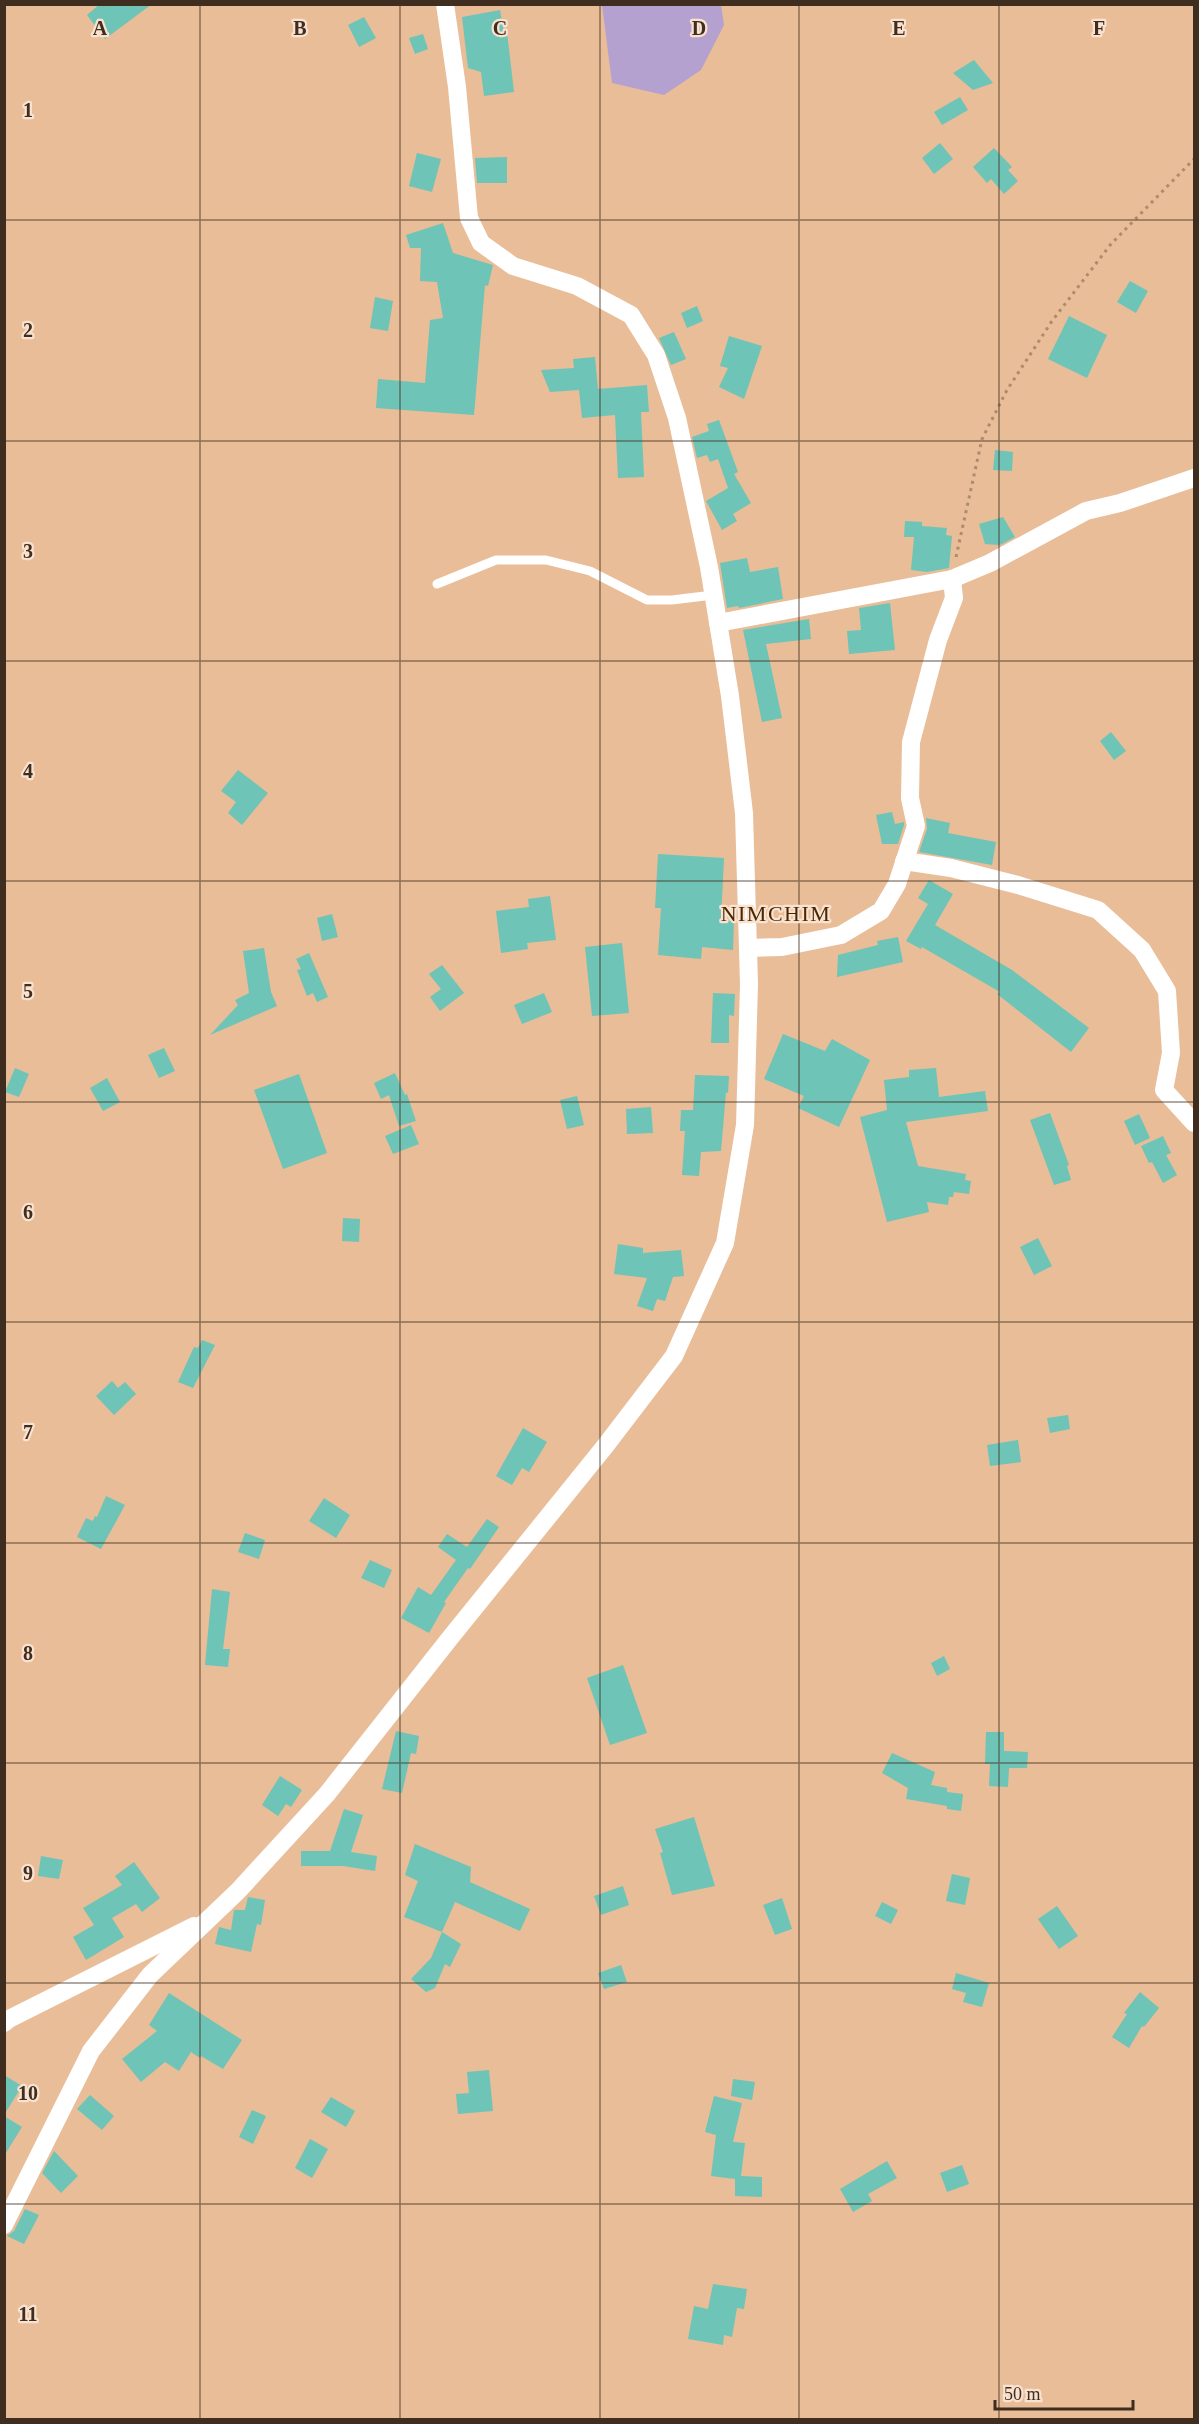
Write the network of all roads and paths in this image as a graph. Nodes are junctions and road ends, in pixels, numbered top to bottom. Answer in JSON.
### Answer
{"nodes":[{"id":1,"x":445,"y":4,"type":"edge"},
{"id":2,"x":1194,"y":159,"type":"edge"},
{"id":3,"x":1194,"y":478,"type":"edge"},
{"id":4,"x":952,"y":579,"type":"junction"},
{"id":5,"x":436,"y":584,"type":"dead end"},
{"id":6,"x":713,"y":595,"type":"junction"},
{"id":7,"x":718,"y":623,"type":"junction"},
{"id":8,"x":904,"y":861,"type":"junction"},
{"id":9,"x":748,"y":948,"type":"junction"},
{"id":10,"x":1194,"y":1123,"type":"edge"},
{"id":11,"x":209,"y":1919,"type":"junction"},
{"id":12,"x":4,"y":2023,"type":"edge"},
{"id":13,"x":4,"y":2225,"type":"edge"}],
"edges":[{"from":1,"to":6,"type":"street"},
{"from":2,"to":4,"type":"path"},
{"from":3,"to":4,"type":"street"},
{"from":4,"to":7,"type":"street"},
{"from":4,"to":8,"type":"street"},
{"from":5,"to":6,"type":"lane"},
{"from":6,"to":7,"type":"street"},
{"from":7,"to":9,"type":"street"},
{"from":8,"to":9,"type":"street"},
{"from":8,"to":10,"type":"street"},
{"from":9,"to":11,"type":"street"},
{"from":11,"to":12,"type":"street"},
{"from":11,"to":13,"type":"street"}]}
